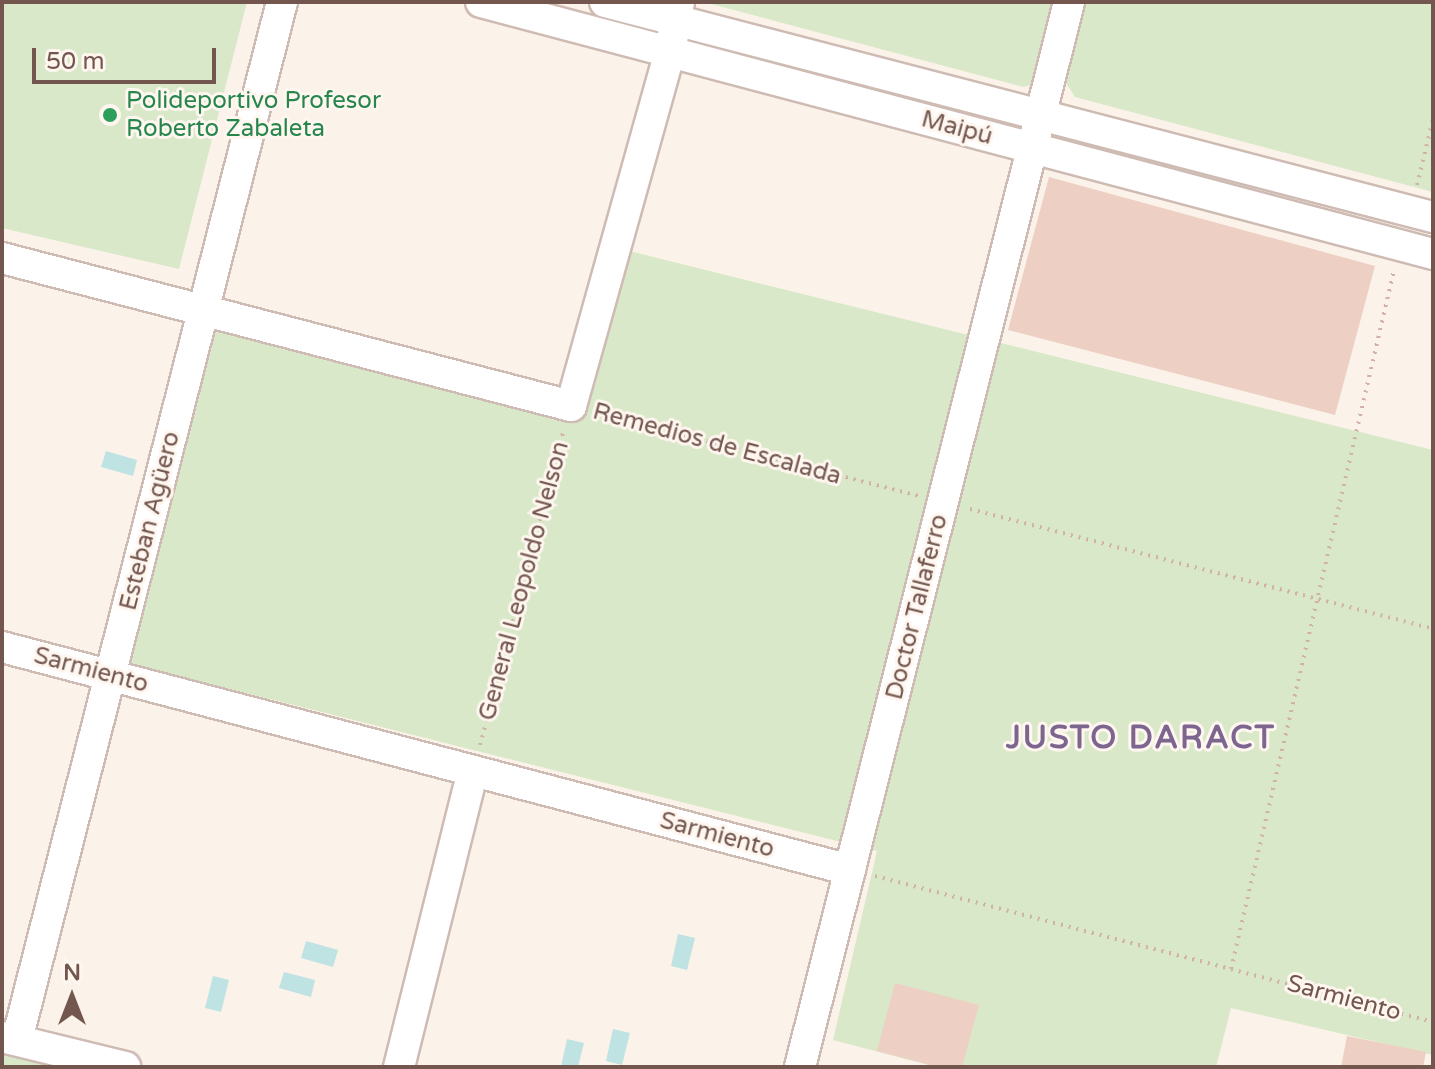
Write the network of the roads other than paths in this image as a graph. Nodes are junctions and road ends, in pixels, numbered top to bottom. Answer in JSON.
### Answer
{"nodes":[{"id":1,"x":282,"y":2,"type":"edge"},
{"id":2,"x":481,"y":2,"type":"edge"},
{"id":3,"x":605,"y":2,"type":"edge"},
{"id":4,"x":1069,"y":2,"type":"edge"},
{"id":5,"x":676,"y":11,"type":"edge"},
{"id":6,"x":670,"y":52,"type":"junction"},
{"id":7,"x":1042,"y":114,"type":"junction"},
{"id":8,"x":1034,"y":148,"type":"junction"},
{"id":9,"x":1422,"y":214,"type":"edge"},
{"id":10,"x":1400,"y":245,"type":"junction"},
{"id":11,"x":1433,"y":254,"type":"edge"},
{"id":12,"x":2,"y":258,"type":"edge"},
{"id":13,"x":204,"y":311,"type":"junction"},
{"id":14,"x":2,"y":647,"type":"edge"},
{"id":15,"x":111,"y":676,"type":"junction"},
{"id":16,"x":473,"y":771,"type":"junction"},
{"id":17,"x":850,"y":870,"type":"junction"},
{"id":18,"x":9,"y":1038,"type":"edge"},
{"id":19,"x":125,"y":1067,"type":"edge"},
{"id":20,"x":399,"y":1067,"type":"edge"},
{"id":21,"x":800,"y":1067,"type":"edge"}],
"edges":[{"from":1,"to":13,"type":"street","name":"Esteban Agüero"},
{"from":2,"to":6,"type":"street","name":"Maipú"},
{"from":3,"to":5,"type":"street","name":"Maipú"},
{"from":4,"to":7,"type":"street"},
{"from":5,"to":6,"type":"street"},
{"from":5,"to":7,"type":"street","name":"Maipú"},
{"from":6,"to":8,"type":"street","name":"Maipú"},
{"from":6,"to":13,"type":"street","name":"Remedios de Escalada"},
{"from":7,"to":8,"type":"street","name":"Doctor Tallaferro"},
{"from":7,"to":9,"type":"street","name":"Maipú"},
{"from":8,"to":10,"type":"street","name":"Maipú"},
{"from":8,"to":17,"type":"street","name":"Doctor Tallaferro"},
{"from":9,"to":10,"type":"street"},
{"from":10,"to":11,"type":"street","name":"Maipú"},
{"from":12,"to":13,"type":"street","name":"Remedios de Escalada"},
{"from":13,"to":15,"type":"street","name":"Esteban Agüero"},
{"from":14,"to":15,"type":"street","name":"Sarmiento"},
{"from":15,"to":16,"type":"street","name":"Sarmiento"},
{"from":15,"to":18,"type":"street","name":"Esteban Agüero"},
{"from":16,"to":17,"type":"street","name":"Sarmiento"},
{"from":16,"to":20,"type":"street"},
{"from":17,"to":21,"type":"street","name":"Doctor Tallaferro"},
{"from":18,"to":19,"type":"street"}]}
